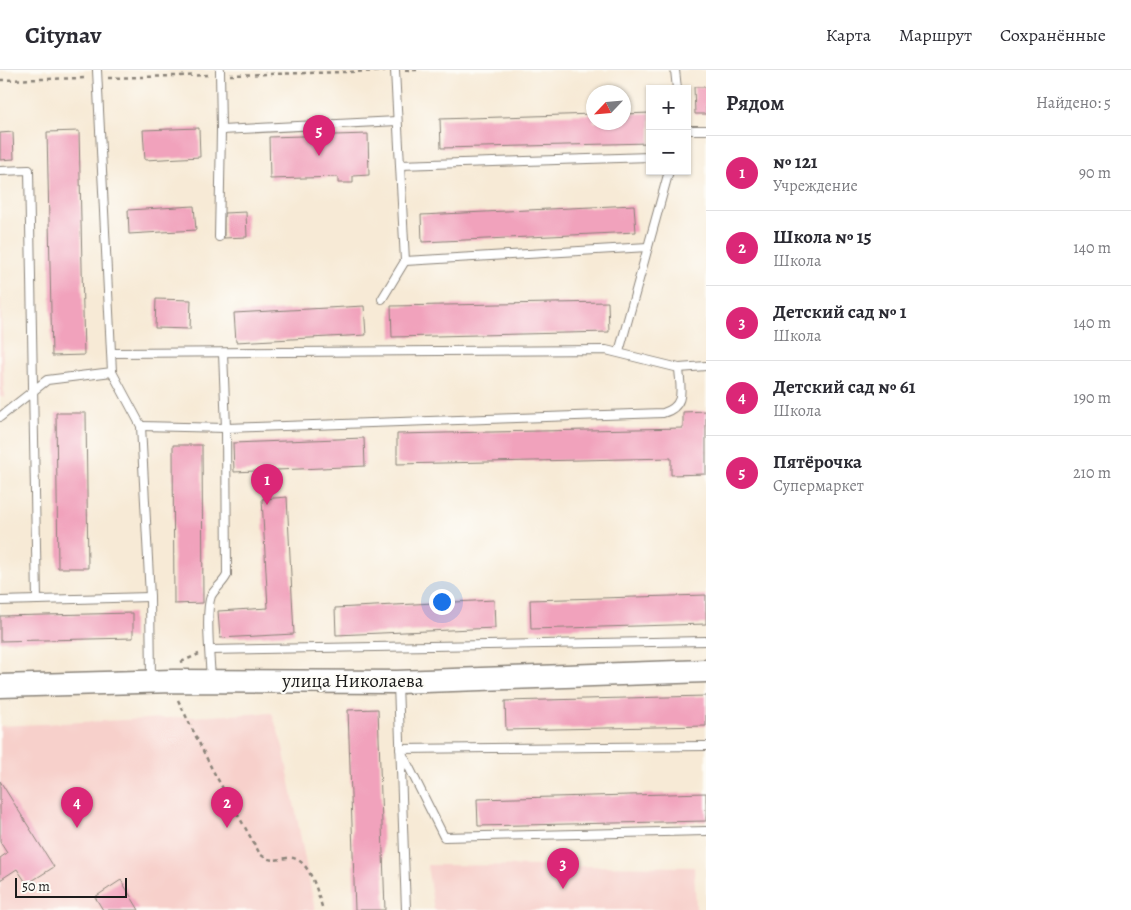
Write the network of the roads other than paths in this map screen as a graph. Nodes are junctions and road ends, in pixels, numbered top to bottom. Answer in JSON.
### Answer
{"nodes":[{"id":1,"x":97,"y":70,"type":"edge"},
{"id":2,"x":220,"y":70,"type":"edge"},
{"id":3,"x":395,"y":70,"type":"edge"},
{"id":4,"x":675,"y":70,"type":"edge"},
{"id":5,"x":677,"y":85,"type":"edge"},
{"id":6,"x":397,"y":121,"type":"junction"},
{"id":7,"x":221,"y":130,"type":"junction"},
{"id":8,"x":691,"y":130,"type":"edge"},
{"id":9,"x":706,"y":130,"type":"edge"},
{"id":10,"x":646,"y":157,"type":"edge"},
{"id":11,"x":400,"y":165,"type":"junction"},
{"id":12,"x":0,"y":170,"type":"edge"},
{"id":13,"x":668,"y":175,"type":"edge"},
{"id":14,"x":219,"y":237,"type":"dead end"},
{"id":15,"x":648,"y":247,"type":"junction"},
{"id":16,"x":405,"y":261,"type":"junction"},
{"id":17,"x":382,"y":299,"type":"dead end"},
{"id":18,"x":619,"y":352,"type":"junction"},
{"id":19,"x":112,"y":353,"type":"junction"},
{"id":20,"x":224,"y":353,"type":"junction"},
{"id":21,"x":706,"y":366,"type":"edge"},
{"id":22,"x":679,"y":368,"type":"junction"},
{"id":23,"x":112,"y":372,"type":"junction"},
{"id":24,"x":33,"y":391,"type":"junction"},
{"id":25,"x":0,"y":417,"type":"edge"},
{"id":26,"x":141,"y":426,"type":"junction"},
{"id":27,"x":226,"y":428,"type":"junction"},
{"id":28,"x":150,"y":597,"type":"junction"},
{"id":29,"x":37,"y":600,"type":"junction"},
{"id":30,"x":0,"y":601,"type":"edge"},
{"id":31,"x":706,"y":641,"type":"edge"},
{"id":32,"x":210,"y":650,"type":"junction"},
{"id":33,"x":706,"y":671,"type":"edge"},
{"id":34,"x":211,"y":681,"type":"junction"},
{"id":35,"x":152,"y":682,"type":"junction"},
{"id":36,"x":398,"y":682,"type":"junction"},
{"id":37,"x":0,"y":686,"type":"edge"},
{"id":38,"x":706,"y":746,"type":"edge"},
{"id":39,"x":400,"y":749,"type":"junction"},
{"id":40,"x":706,"y":831,"type":"edge"},
{"id":41,"x":406,"y":910,"type":"edge"}],
"edges":[{"from":1,"to":19,"type":"lane"},
{"from":2,"to":7,"type":"lane"},
{"from":3,"to":6,"type":"lane"},
{"from":4,"to":5,"type":"lane"},
{"from":6,"to":7,"type":"lane"},
{"from":6,"to":11,"type":"lane"},
{"from":7,"to":14,"type":"lane"},
{"from":8,"to":9,"type":"lane"},
{"from":10,"to":11,"type":"lane"},
{"from":11,"to":16,"type":"lane"},
{"from":12,"to":24,"type":"lane"},
{"from":13,"to":15,"type":"lane"},
{"from":15,"to":16,"type":"lane"},
{"from":15,"to":18,"type":"lane"},
{"from":16,"to":17,"type":"lane"},
{"from":18,"to":20,"type":"lane"},
{"from":18,"to":22,"type":"lane"},
{"from":19,"to":20,"type":"lane"},
{"from":19,"to":23,"type":"lane"},
{"from":20,"to":27,"type":"lane"},
{"from":21,"to":22,"type":"lane"},
{"from":22,"to":27,"type":"lane"},
{"from":23,"to":24,"type":"lane"},
{"from":23,"to":26,"type":"lane"},
{"from":24,"to":25,"type":"lane"},
{"from":24,"to":29,"type":"lane"},
{"from":26,"to":27,"type":"lane"},
{"from":26,"to":28,"type":"lane"},
{"from":27,"to":32,"type":"lane"},
{"from":28,"to":29,"type":"lane"},
{"from":28,"to":35,"type":"lane"},
{"from":29,"to":30,"type":"lane"},
{"from":31,"to":32,"type":"lane"},
{"from":32,"to":34,"type":"lane"},
{"from":33,"to":36,"type":"main road","name":"улица Николаева"},
{"from":34,"to":35,"type":"main road","name":"улица Николаева"},
{"from":34,"to":36,"type":"main road","name":"улица Николаева"},
{"from":35,"to":37,"type":"main road","name":"улица Николаева"},
{"from":36,"to":39,"type":"lane"},
{"from":38,"to":39,"type":"lane"},
{"from":39,"to":40,"type":"lane"},
{"from":39,"to":41,"type":"lane"}]}
